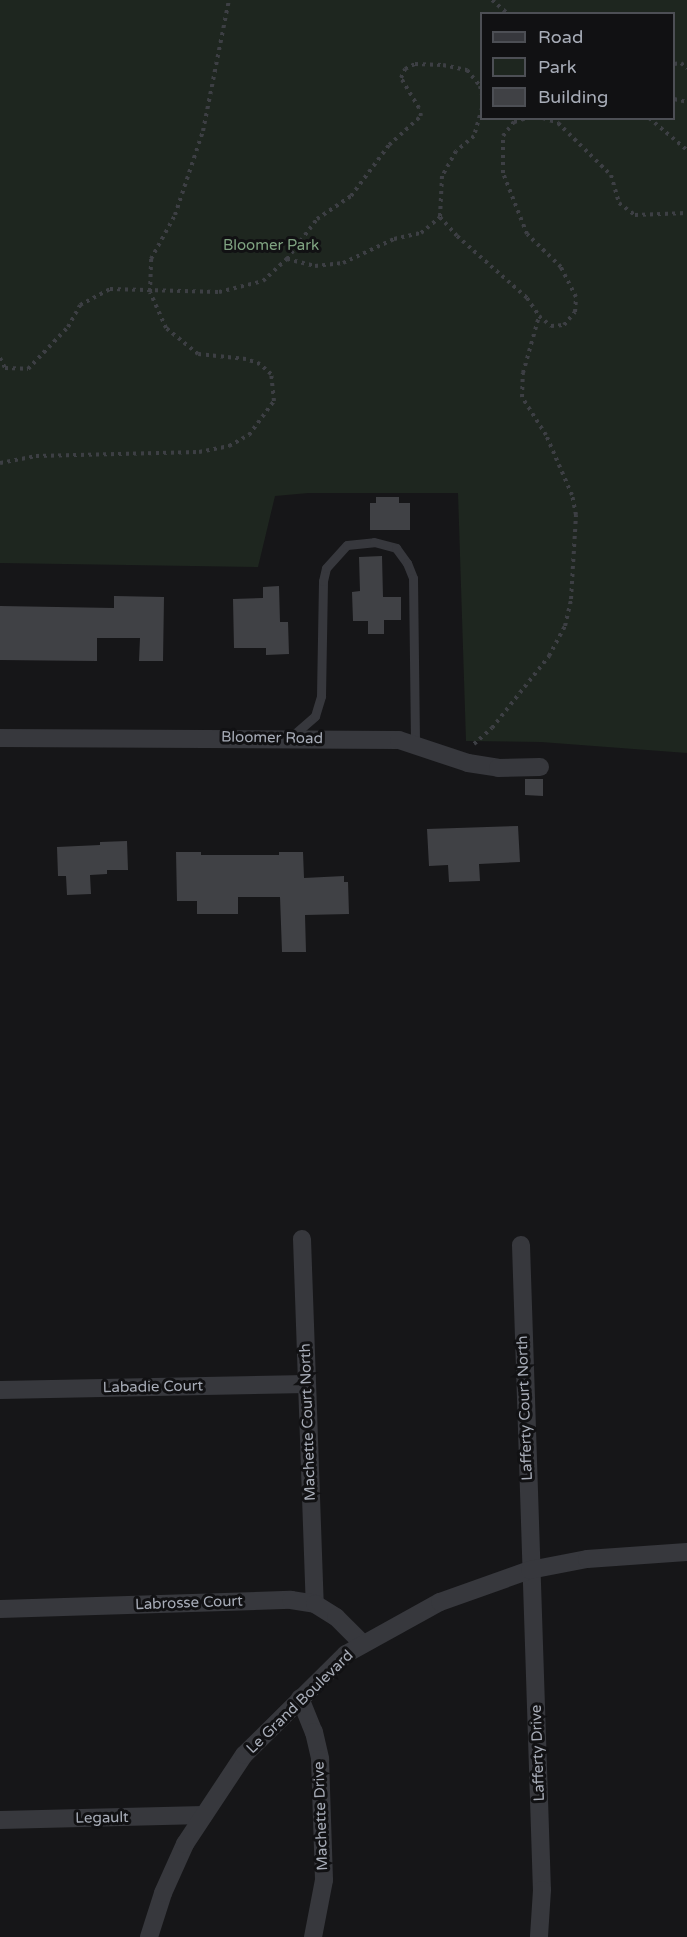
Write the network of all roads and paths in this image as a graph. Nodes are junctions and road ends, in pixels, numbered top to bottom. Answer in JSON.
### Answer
{"nodes":[{"id":1,"x":229,"y":0,"type":"edge"},
{"id":2,"x":492,"y":0,"type":"edge"},
{"id":3,"x":506,"y":12,"type":"edge"},
{"id":4,"x":480,"y":86,"type":"edge"},
{"id":5,"x":480,"y":115,"type":"edge"},
{"id":6,"x":520,"y":120,"type":"edge"},
{"id":7,"x":549,"y":120,"type":"edge"},
{"id":8,"x":651,"y":120,"type":"edge"},
{"id":9,"x":687,"y":150,"type":"edge"},
{"id":10,"x":687,"y":213,"type":"edge"},
{"id":11,"x":440,"y":217,"type":"junction"},
{"id":12,"x":287,"y":259,"type":"junction"},
{"id":13,"x":150,"y":292,"type":"junction"},
{"id":14,"x":539,"y":316,"type":"junction"},
{"id":15,"x":0,"y":358,"type":"edge"},
{"id":16,"x":0,"y":463,"type":"edge"},
{"id":17,"x":0,"y":738,"type":"edge"},
{"id":18,"x":290,"y":739,"type":"junction"},
{"id":19,"x":415,"y":743,"type":"junction"},
{"id":20,"x":441,"y":755,"type":"junction"},
{"id":21,"x":540,"y":767,"type":"dead end"},
{"id":22,"x":302,"y":1239,"type":"dead end"},
{"id":23,"x":520,"y":1245,"type":"dead end"},
{"id":24,"x":307,"y":1384,"type":"junction"},
{"id":25,"x":0,"y":1390,"type":"edge"},
{"id":26,"x":687,"y":1552,"type":"edge"},
{"id":27,"x":530,"y":1570,"type":"junction"},
{"id":28,"x":315,"y":1604,"type":"junction"},
{"id":29,"x":0,"y":1609,"type":"edge"},
{"id":30,"x":363,"y":1644,"type":"junction"},
{"id":31,"x":300,"y":1698,"type":"junction"},
{"id":32,"x":204,"y":1815,"type":"junction"},
{"id":33,"x":0,"y":1820,"type":"edge"},
{"id":34,"x":149,"y":1937,"type":"edge"},
{"id":35,"x":313,"y":1937,"type":"edge"},
{"id":36,"x":539,"y":1937,"type":"edge"}],
"edges":[{"from":1,"to":13,"type":"path"},
{"from":2,"to":3,"type":"path"},
{"from":4,"to":12,"type":"path"},
{"from":5,"to":11,"type":"path"},
{"from":6,"to":14,"type":"path"},
{"from":7,"to":10,"type":"path"},
{"from":8,"to":9,"type":"path"},
{"from":11,"to":12,"type":"path"},
{"from":11,"to":14,"type":"path"},
{"from":12,"to":13,"type":"path"},
{"from":13,"to":15,"type":"path"},
{"from":13,"to":16,"type":"path"},
{"from":14,"to":20,"type":"path"},
{"from":17,"to":18,"type":"street","name":"Bloomer Road"},
{"from":18,"to":19,"type":"street","name":"Bloomer Road"},
{"from":18,"to":19,"type":"lane"},
{"from":19,"to":20,"type":"street","name":"Bloomer Road"},
{"from":20,"to":21,"type":"street","name":"Bloomer Road"},
{"from":22,"to":24,"type":"street","name":"Machette Court North"},
{"from":23,"to":27,"type":"street","name":"Lafferty Court North"},
{"from":24,"to":25,"type":"street","name":"Labadie Court"},
{"from":24,"to":28,"type":"street","name":"Machette Court North"},
{"from":26,"to":27,"type":"street","name":"Le Grand Boulevard"},
{"from":27,"to":30,"type":"street","name":"Le Grand Boulevard"},
{"from":27,"to":36,"type":"street","name":"Lafferty Drive"},
{"from":28,"to":29,"type":"street","name":"Labrosse Court"},
{"from":28,"to":30,"type":"street","name":"Labrosse Court"},
{"from":30,"to":31,"type":"street","name":"Le Grand Boulevard"},
{"from":31,"to":32,"type":"street","name":"Le Grand Boulevard"},
{"from":31,"to":35,"type":"street","name":"Machette Drive"},
{"from":32,"to":33,"type":"street","name":"Legault"},
{"from":32,"to":34,"type":"street","name":"Le Grand Boulevard"}]}
